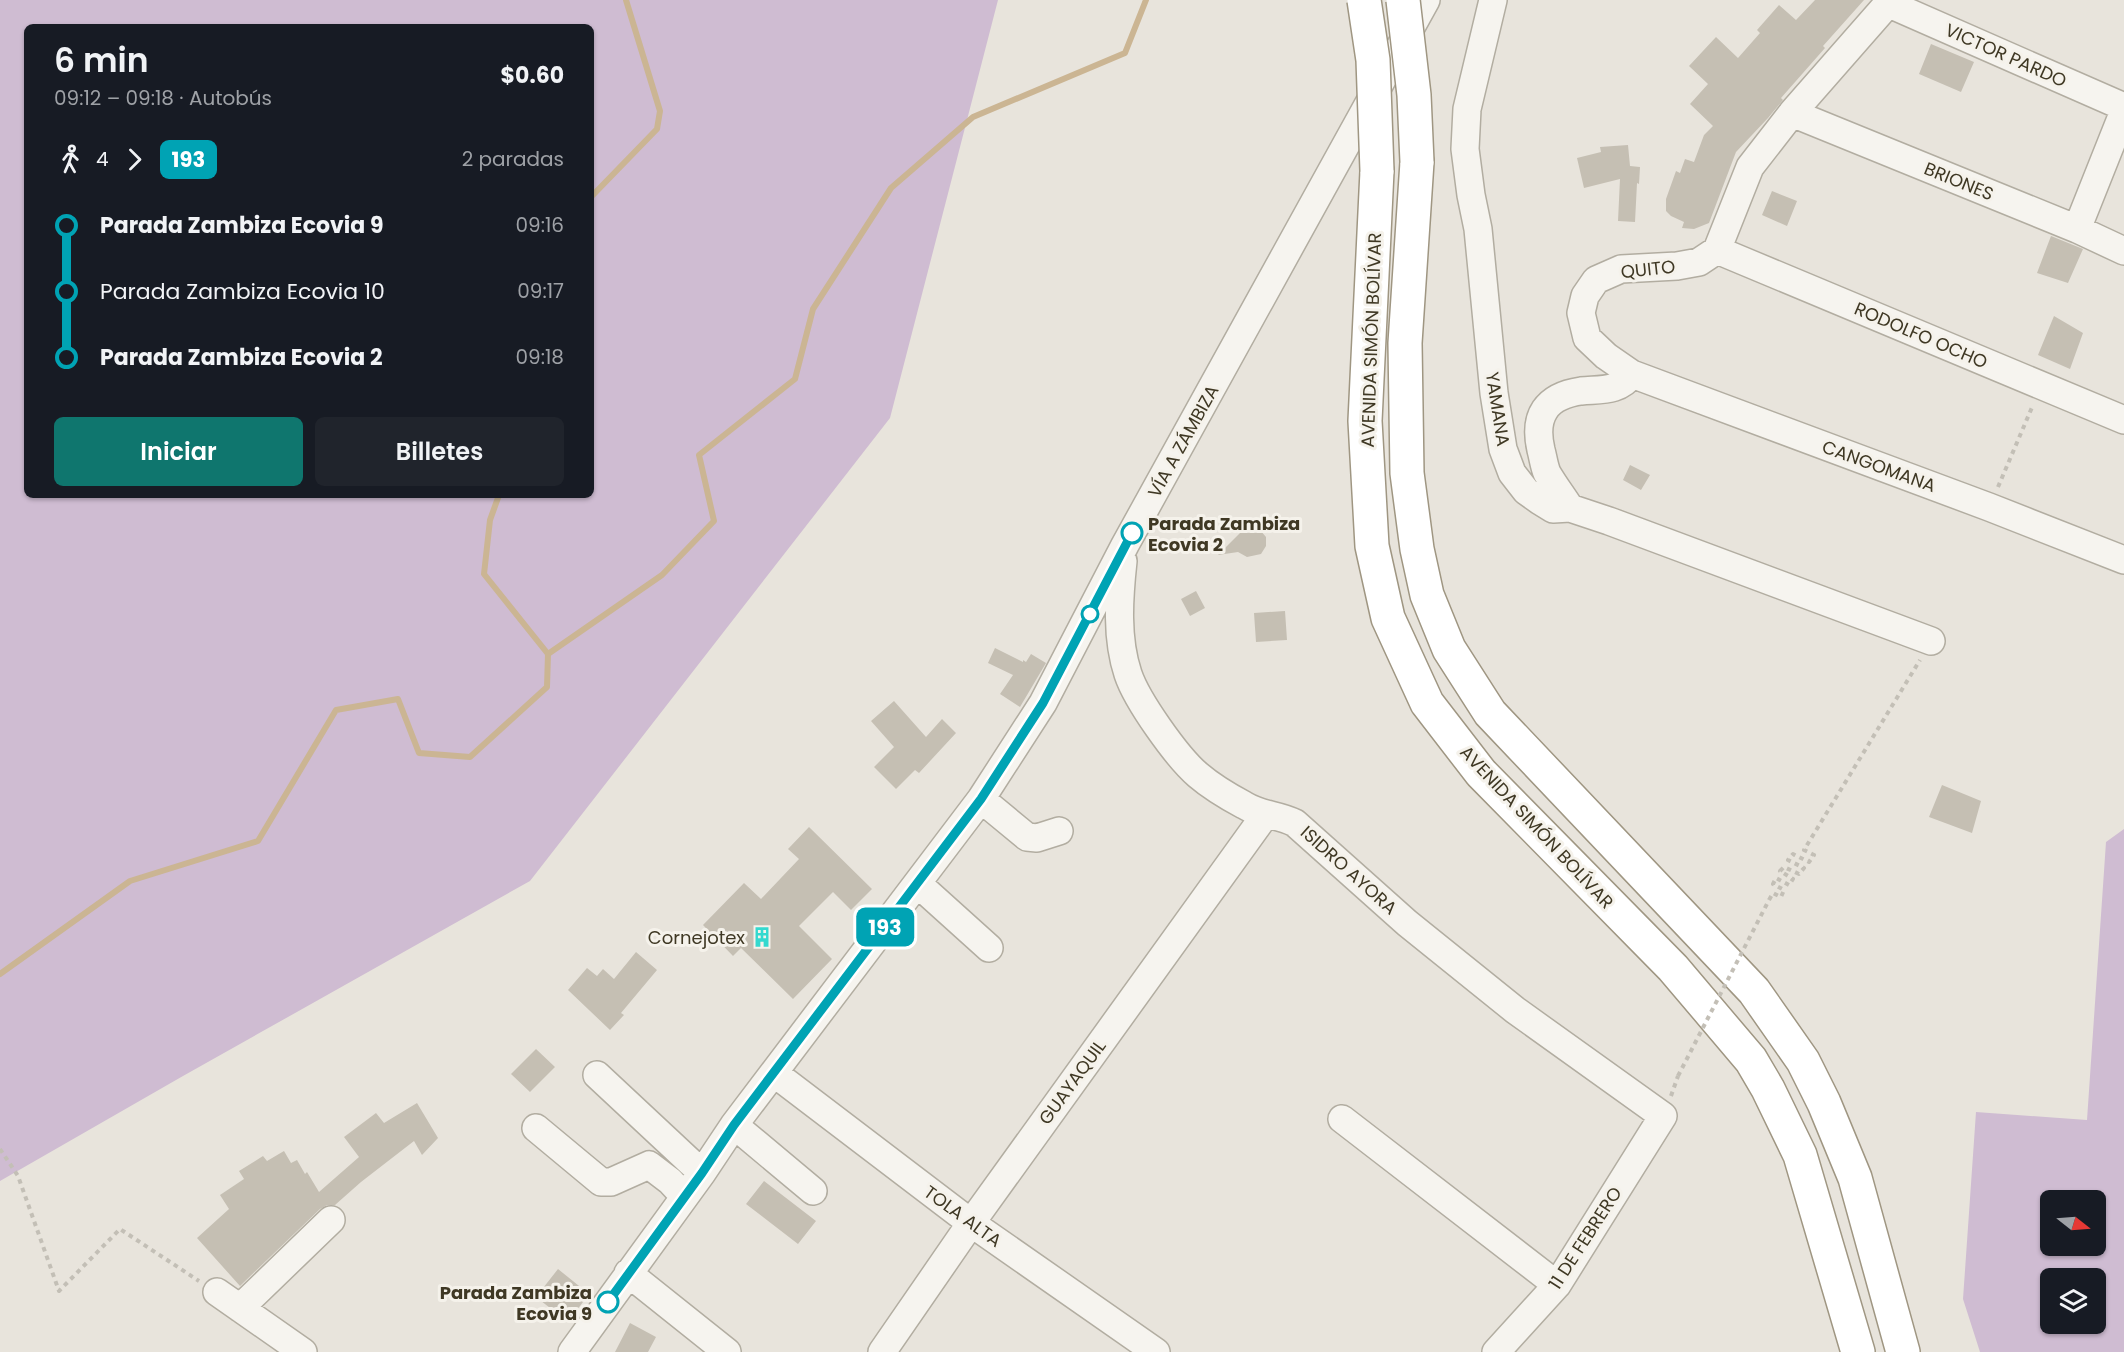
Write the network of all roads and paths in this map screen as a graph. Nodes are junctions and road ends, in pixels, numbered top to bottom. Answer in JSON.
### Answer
{"nodes":[{"id":1,"x":1364,"y":0,"type":"edge"},
{"id":2,"x":1402,"y":0,"type":"edge"},
{"id":3,"x":1426,"y":0,"type":"edge"},
{"id":4,"x":1493,"y":0,"type":"edge"},
{"id":5,"x":1889,"y":1,"type":"edge"},
{"id":6,"x":2124,"y":109,"type":"edge"},
{"id":7,"x":1792,"y":113,"type":"junction"},
{"id":8,"x":2077,"y":229,"type":"junction"},
{"id":9,"x":1717,"y":250,"type":"junction"},
{"id":10,"x":2124,"y":251,"type":"edge"},
{"id":11,"x":1632,"y":374,"type":"junction"},
{"id":12,"x":2041,"y":385,"type":"junction"},
{"id":13,"x":2124,"y":420,"type":"edge"},
{"id":14,"x":1989,"y":507,"type":"junction"},
{"id":15,"x":1570,"y":508,"type":"junction"},
{"id":16,"x":1125,"y":545,"type":"junction"},
{"id":17,"x":2124,"y":560,"type":"edge"},
{"id":18,"x":1931,"y":641,"type":"joint"},
{"id":19,"x":981,"y":799,"type":"junction"},
{"id":20,"x":1265,"y":815,"type":"junction"},
{"id":21,"x":1059,"y":831,"type":"dead end"},
{"id":22,"x":918,"y":884,"type":"junction"},
{"id":23,"x":989,"y":948,"type":"dead end"},
{"id":24,"x":774,"y":1073,"type":"junction"},
{"id":25,"x":597,"y":1075,"type":"dead end"},
{"id":26,"x":1678,"y":1076,"type":"dead end"},
{"id":27,"x":1663,"y":1116,"type":"joint"},
{"id":28,"x":1342,"y":1119,"type":"dead end"},
{"id":29,"x":734,"y":1125,"type":"junction"},
{"id":30,"x":536,"y":1128,"type":"dead end"},
{"id":31,"x":0,"y":1149,"type":"edge"},
{"id":32,"x":702,"y":1173,"type":"junction"},
{"id":33,"x":813,"y":1191,"type":"dead end"},
{"id":34,"x":684,"y":1196,"type":"junction"},
{"id":35,"x":331,"y":1220,"type":"dead end"},
{"id":36,"x":971,"y":1222,"type":"junction"},
{"id":37,"x":628,"y":1273,"type":"junction"},
{"id":38,"x":1557,"y":1285,"type":"junction"},
{"id":39,"x":217,"y":1292,"type":"joint"},
{"id":40,"x":240,"y":1308,"type":"junction"},
{"id":41,"x":303,"y":1352,"type":"edge"},
{"id":42,"x":572,"y":1352,"type":"edge"},
{"id":43,"x":727,"y":1352,"type":"edge"},
{"id":44,"x":882,"y":1352,"type":"edge"},
{"id":45,"x":1156,"y":1352,"type":"edge"},
{"id":46,"x":1496,"y":1352,"type":"edge"},
{"id":47,"x":1858,"y":1352,"type":"edge"},
{"id":48,"x":1903,"y":1352,"type":"edge"}],
"edges":[{"from":1,"to":47,"type":"highway","name":"AVENIDA SIMÓN BOLÍVAR","bridge":true},
{"from":2,"to":48,"type":"highway","name":"AVENIDA SIMÓN BOLÍVAR","bridge":true},
{"from":3,"to":16,"type":"street","name":"VÍA A ZÁMBIZA"},
{"from":4,"to":15,"type":"street","name":"YAMANA"},
{"from":5,"to":6,"type":"street","name":"VICTOR PARDO"},
{"from":5,"to":7,"type":"street"},
{"from":6,"to":8,"type":"street"},
{"from":7,"to":8,"type":"street","name":"BRIONES"},
{"from":7,"to":9,"type":"street"},
{"from":8,"to":10,"type":"street","name":"BRIONES"},
{"from":9,"to":11,"type":"street","name":"QUITO"},
{"from":9,"to":12,"type":"street","name":"RODOLFO OCHO"},
{"from":11,"to":14,"type":"street","name":"CANGOMANA"},
{"from":11,"to":15,"type":"street"},
{"from":12,"to":13,"type":"street","name":"RODOLFO OCHO"},
{"from":12,"to":14,"type":"path"},
{"from":14,"to":17,"type":"street","name":"CANGOMANA"},
{"from":15,"to":18,"type":"street","name":"YAMANA"},
{"from":16,"to":19,"type":"street","name":"VÍA A ZÁMBIZA"},
{"from":16,"to":20,"type":"street","name":"ISIDRO AYORA"},
{"from":18,"to":26,"type":"path","bridge":true},
{"from":19,"to":21,"type":"street"},
{"from":19,"to":22,"type":"street","name":"VÍA A ZÁMBIZA"},
{"from":20,"to":27,"type":"street","name":"ISIDRO AYORA"},
{"from":20,"to":36,"type":"street","name":"GUAYAQUIL"},
{"from":22,"to":23,"type":"street"},
{"from":22,"to":24,"type":"street","name":"VÍA A ZÁMBIZA"},
{"from":24,"to":29,"type":"street"},
{"from":24,"to":36,"type":"street","name":"TOLA ALTA"},
{"from":25,"to":32,"type":"street"},
{"from":27,"to":38,"type":"street","name":"11 DE FEBRERO"},
{"from":28,"to":38,"type":"street"},
{"from":29,"to":32,"type":"street"},
{"from":29,"to":33,"type":"street"},
{"from":30,"to":34,"type":"street"},
{"from":31,"to":39,"type":"path"},
{"from":32,"to":34,"type":"street"},
{"from":34,"to":37,"type":"street"},
{"from":35,"to":40,"type":"street"},
{"from":36,"to":44,"type":"street","name":"GUAYAQUIL"},
{"from":36,"to":45,"type":"street","name":"TOLA ALTA"},
{"from":37,"to":42,"type":"street"},
{"from":37,"to":43,"type":"street"},
{"from":38,"to":46,"type":"street","name":"11 DE FEBRERO"},
{"from":39,"to":40,"type":"street"},
{"from":40,"to":41,"type":"street"}]}
